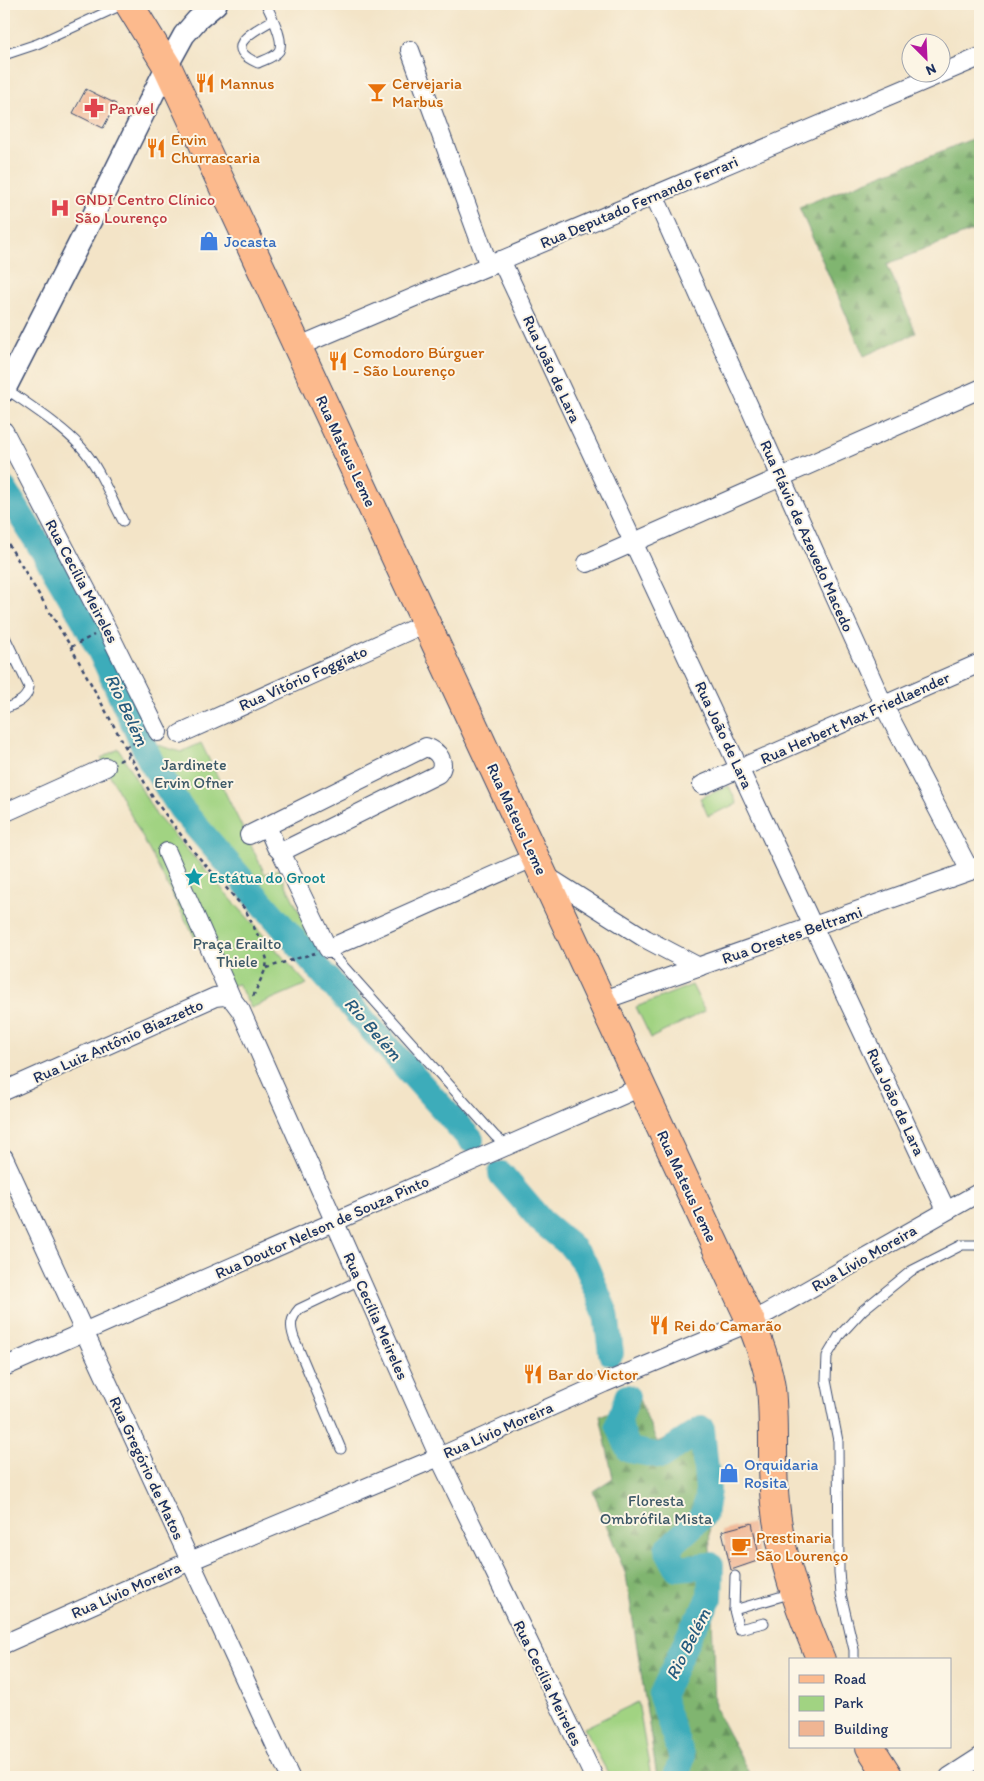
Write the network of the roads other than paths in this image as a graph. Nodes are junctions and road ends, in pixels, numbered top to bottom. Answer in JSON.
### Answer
{"nodes":[{"id":1,"x":124,"y":4,"type":"edge"},
{"id":2,"x":128,"y":4,"type":"edge"},
{"id":3,"x":216,"y":4,"type":"edge"},
{"id":4,"x":266,"y":4,"type":"edge"},
{"id":5,"x":273,"y":20,"type":"junction"},
{"id":6,"x":410,"y":50,"type":"dead end"},
{"id":7,"x":4,"y":55,"type":"edge"},
{"id":8,"x":980,"y":57,"type":"edge"},
{"id":9,"x":167,"y":66,"type":"junction"},
{"id":10,"x":654,"y":196,"type":"junction"},
{"id":11,"x":495,"y":263,"type":"junction"},
{"id":12,"x":297,"y":347,"type":"junction"},
{"id":13,"x":980,"y":389,"type":"edge"},
{"id":14,"x":4,"y":390,"type":"edge"},
{"id":15,"x":4,"y":431,"type":"edge"},
{"id":16,"x":781,"y":477,"type":"junction"},
{"id":17,"x":123,"y":521,"type":"dead end"},
{"id":18,"x":634,"y":542,"type":"junction"},
{"id":19,"x":587,"y":563,"type":"dead end"},
{"id":20,"x":426,"y":623,"type":"junction"},
{"id":21,"x":4,"y":635,"type":"edge"},
{"id":22,"x":16,"y":657,"type":"junction"},
{"id":23,"x":980,"y":663,"type":"edge"},
{"id":24,"x":4,"y":664,"type":"edge"},
{"id":25,"x":884,"y":706,"type":"junction"},
{"id":26,"x":4,"y":709,"type":"edge"},
{"id":27,"x":153,"y":734,"type":"road end"},
{"id":28,"x":180,"y":734,"type":"dead end"},
{"id":29,"x":106,"y":767,"type":"dead end"},
{"id":30,"x":739,"y":769,"type":"junction"},
{"id":31,"x":702,"y":785,"type":"dead end"},
{"id":32,"x":4,"y":813,"type":"edge"},
{"id":33,"x":267,"y":826,"type":"junction"},
{"id":34,"x":249,"y":835,"type":"dead end"},
{"id":35,"x":167,"y":852,"type":"dead end"},
{"id":36,"x":282,"y":852,"type":"junction"},
{"id":37,"x":538,"y":865,"type":"junction"},
{"id":38,"x":975,"y":868,"type":"edge"},
{"id":39,"x":814,"y":928,"type":"junction"},
{"id":40,"x":320,"y":952,"type":"junction"},
{"id":41,"x":699,"y":966,"type":"junction"},
{"id":42,"x":232,"y":999,"type":"junction"},
{"id":43,"x":601,"y":1001,"type":"junction"},
{"id":44,"x":641,"y":1087,"type":"junction"},
{"id":45,"x":4,"y":1091,"type":"edge"},
{"id":46,"x":507,"y":1146,"type":"junction"},
{"id":47,"x":4,"y":1158,"type":"edge"},
{"id":48,"x":980,"y":1192,"type":"edge"},
{"id":49,"x":946,"y":1210,"type":"junction"},
{"id":50,"x":334,"y":1222,"type":"junction"},
{"id":51,"x":980,"y":1245,"type":"edge"},
{"id":52,"x":360,"y":1280,"type":"junction"},
{"id":53,"x":751,"y":1322,"type":"junction"},
{"id":54,"x":84,"y":1332,"type":"junction"},
{"id":55,"x":4,"y":1367,"type":"edge"},
{"id":56,"x":341,"y":1449,"type":"dead end"},
{"id":57,"x":439,"y":1457,"type":"junction"},
{"id":58,"x":190,"y":1561,"type":"junction"},
{"id":59,"x":735,"y":1576,"type":"dead end"},
{"id":60,"x":796,"y":1592,"type":"junction"},
{"id":61,"x":734,"y":1610,"type":"junction"},
{"id":62,"x":764,"y":1623,"type":"dead end"},
{"id":63,"x":4,"y":1644,"type":"edge"},
{"id":64,"x":820,"y":1658,"type":"edge"},
{"id":65,"x":854,"y":1658,"type":"edge"},
{"id":66,"x":871,"y":1748,"type":"edge"},
{"id":67,"x":980,"y":1757,"type":"edge"},
{"id":68,"x":591,"y":1776,"type":"edge"},
{"id":69,"x":290,"y":1777,"type":"edge"},
{"id":70,"x":890,"y":1777,"type":"edge"},
{"id":71,"x":949,"y":1777,"type":"edge"}],
"edges":[{"from":1,"to":7,"type":"lane"},
{"from":2,"to":9,"type":"main road","name":"Rua Mateus Leme"},
{"from":3,"to":9,"type":"street"},
{"from":4,"to":5,"type":"lane"},
{"from":5,"to":5,"type":"lane"},
{"from":6,"to":11,"type":"street","name":"Rua João de Lara"},
{"from":8,"to":10,"type":"street","name":"Rua Deputado Fernando Ferrari"},
{"from":9,"to":12,"type":"main road","name":"Rua Mateus Leme"},
{"from":9,"to":14,"type":"street"},
{"from":10,"to":11,"type":"street","name":"Rua Deputado Fernando Ferrari"},
{"from":10,"to":16,"type":"street","name":"Rua Flávio de Azevedo Macedo"},
{"from":11,"to":12,"type":"street","name":"Rua Deputado Fernando Ferrari"},
{"from":11,"to":18,"type":"street","name":"Rua João de Lara"},
{"from":12,"to":20,"type":"main road","name":"Rua Mateus Leme"},
{"from":13,"to":16,"type":"street"},
{"from":14,"to":17,"type":"lane"},
{"from":15,"to":27,"type":"street","name":"Rua Cecília Meireles"},
{"from":16,"to":18,"type":"street"},
{"from":16,"to":25,"type":"street","name":"Rua Flávio de Azevedo Macedo"},
{"from":18,"to":19,"type":"street"},
{"from":18,"to":30,"type":"street","name":"Rua João de Lara"},
{"from":20,"to":28,"type":"street","name":"Rua Vitório Foggiato"},
{"from":20,"to":37,"type":"main road","name":"Rua Mateus Leme"},
{"from":21,"to":22,"type":"lane"},
{"from":22,"to":24,"type":"lane"},
{"from":22,"to":26,"type":"lane"},
{"from":23,"to":25,"type":"street","name":"Rua Herbert Max Friedlaender"},
{"from":25,"to":30,"type":"street","name":"Rua Herbert Max Friedlaender"},
{"from":25,"to":38,"type":"street","name":"Rua Flávio de Azevedo Macedo"},
{"from":29,"to":32,"type":"street"},
{"from":30,"to":31,"type":"street","name":"Rua Herbert Max Friedlaender"},
{"from":30,"to":39,"type":"street","name":"Rua João de Lara"},
{"from":33,"to":34,"type":"street"},
{"from":33,"to":36,"type":"street"},
{"from":33,"to":36,"type":"street"},
{"from":35,"to":42,"type":"street","name":"Rua Cecília Meireles"},
{"from":36,"to":40,"type":"street"},
{"from":37,"to":40,"type":"street"},
{"from":37,"to":41,"type":"street"},
{"from":37,"to":43,"type":"main road","name":"Rua Mateus Leme"},
{"from":38,"to":39,"type":"street","name":"Rua Orestes Beltrami"},
{"from":39,"to":41,"type":"street","name":"Rua Orestes Beltrami"},
{"from":39,"to":49,"type":"street","name":"Rua João de Lara"},
{"from":40,"to":46,"type":"lane"},
{"from":41,"to":43,"type":"street","name":"Rua Orestes Beltrami"},
{"from":42,"to":45,"type":"street","name":"Rua Luiz Antônio Biazzetto"},
{"from":42,"to":50,"type":"street","name":"Rua Cecília Meireles"},
{"from":43,"to":44,"type":"main road","name":"Rua Mateus Leme"},
{"from":44,"to":46,"type":"street","name":"Rua Doutor Nelson de Souza Pinto"},
{"from":44,"to":53,"type":"main road","name":"Rua Mateus Leme"},
{"from":46,"to":50,"type":"street","name":"Rua Doutor Nelson de Souza Pinto"},
{"from":47,"to":54,"type":"street","name":"Rua Gregório de Matos"},
{"from":48,"to":49,"type":"street","name":"Rua Lívio Moreira"},
{"from":49,"to":53,"type":"street","name":"Rua Lívio Moreira"},
{"from":50,"to":52,"type":"street","name":"Rua Cecília Meireles"},
{"from":50,"to":54,"type":"street","name":"Rua Doutor Nelson de Souza Pinto"},
{"from":51,"to":65,"type":"lane"},
{"from":52,"to":56,"type":"lane"},
{"from":52,"to":57,"type":"street","name":"Rua Cecília Meireles"},
{"from":53,"to":57,"type":"street","name":"Rua Lívio Moreira"},
{"from":53,"to":60,"type":"main road","name":"Rua Mateus Leme"},
{"from":54,"to":55,"type":"street","name":"Rua Doutor Nelson de Souza Pinto"},
{"from":54,"to":58,"type":"street","name":"Rua Gregório de Matos"},
{"from":57,"to":58,"type":"street","name":"Rua Lívio Moreira"},
{"from":57,"to":68,"type":"street","name":"Rua Cecília Meireles"},
{"from":58,"to":63,"type":"street","name":"Rua Lívio Moreira"},
{"from":58,"to":69,"type":"street","name":"Rua Gregório de Matos"},
{"from":59,"to":61,"type":"lane"},
{"from":60,"to":61,"type":"lane"},
{"from":60,"to":64,"type":"main road","name":"Rua Mateus Leme"},
{"from":61,"to":62,"type":"lane"},
{"from":66,"to":70,"type":"main road"},
{"from":67,"to":71,"type":"street"}]}
